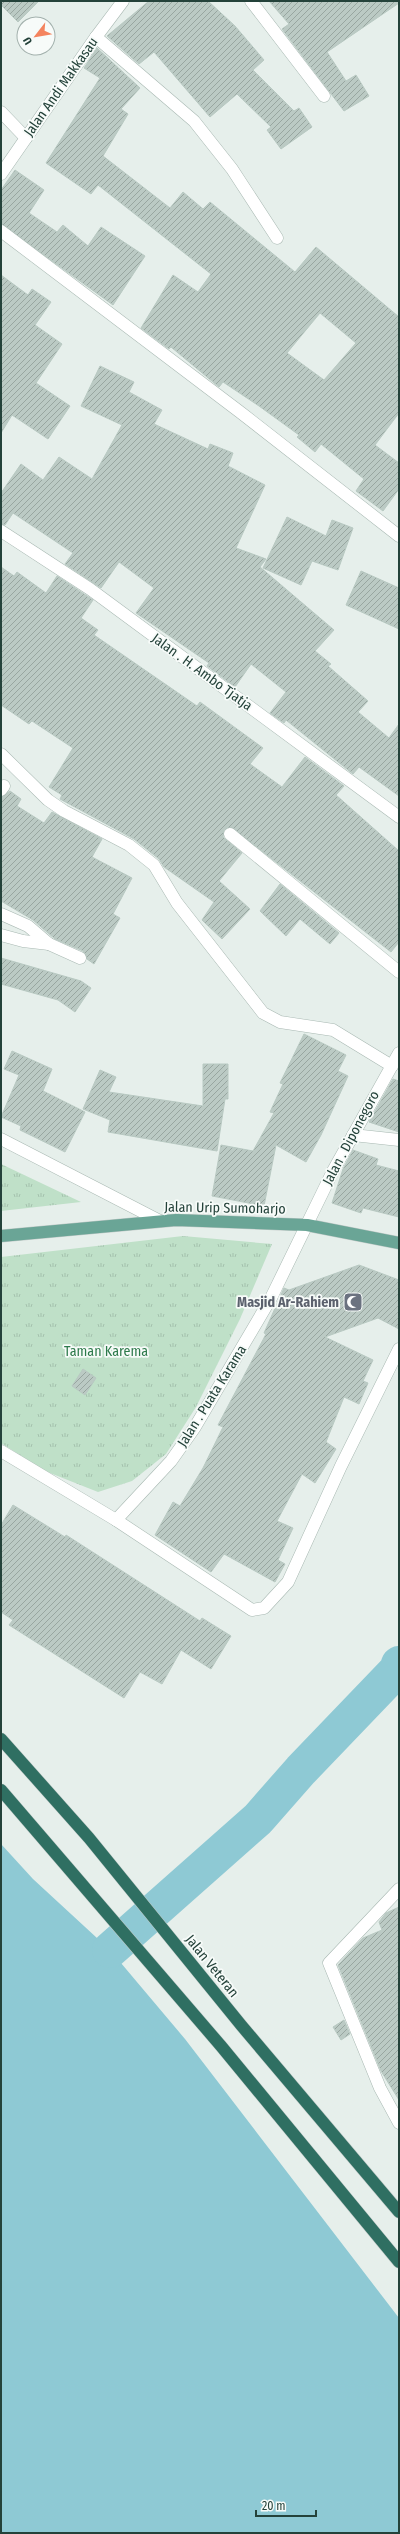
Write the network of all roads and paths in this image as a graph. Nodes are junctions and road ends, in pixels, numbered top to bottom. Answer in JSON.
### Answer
{"nodes":[{"id":1,"x":123,"y":1,"type":"edge"},
{"id":2,"x":251,"y":1,"type":"edge"},
{"id":3,"x":96,"y":37,"type":"junction"},
{"id":4,"x":324,"y":96,"type":"dead end"},
{"id":5,"x":1,"y":112,"type":"edge"},
{"id":6,"x":26,"y":138,"type":"junction"},
{"id":7,"x":1,"y":174,"type":"edge"},
{"id":8,"x":1,"y":231,"type":"edge"},
{"id":9,"x":277,"y":238,"type":"dead end"},
{"id":10,"x":1,"y":531,"type":"edge"},
{"id":11,"x":399,"y":536,"type":"edge"},
{"id":12,"x":1,"y":754,"type":"edge"},
{"id":13,"x":399,"y":817,"type":"edge"},
{"id":14,"x":230,"y":834,"type":"dead end"},
{"id":15,"x":1,"y":914,"type":"edge"},
{"id":16,"x":1,"y":935,"type":"edge"},
{"id":17,"x":49,"y":944,"type":"junction"},
{"id":18,"x":80,"y":958,"type":"dead end"},
{"id":19,"x":399,"y":972,"type":"edge"},
{"id":20,"x":399,"y":1054,"type":"edge"},
{"id":21,"x":392,"y":1066,"type":"junction"},
{"id":22,"x":352,"y":1135,"type":"junction"},
{"id":23,"x":1,"y":1139,"type":"edge"},
{"id":24,"x":399,"y":1140,"type":"edge"},
{"id":25,"x":160,"y":1221,"type":"junction"},
{"id":26,"x":307,"y":1225,"type":"junction"},
{"id":27,"x":1,"y":1236,"type":"edge"},
{"id":28,"x":399,"y":1243,"type":"edge"},
{"id":29,"x":399,"y":1349,"type":"edge"},
{"id":30,"x":1,"y":1451,"type":"edge"},
{"id":31,"x":116,"y":1520,"type":"junction"},
{"id":32,"x":1,"y":1739,"type":"edge"},
{"id":33,"x":1,"y":1790,"type":"edge"},
{"id":34,"x":399,"y":1889,"type":"edge"},
{"id":35,"x":399,"y":2123,"type":"edge"},
{"id":36,"x":399,"y":2212,"type":"edge"},
{"id":37,"x":399,"y":2262,"type":"edge"}],
"edges":[{"from":1,"to":3,"type":"street","name":"Jalan Andi Makkasau"},
{"from":2,"to":4,"type":"street"},
{"from":3,"to":6,"type":"street","name":"Jalan Andi Makkasau"},
{"from":3,"to":9,"type":"street"},
{"from":5,"to":6,"type":"street"},
{"from":6,"to":7,"type":"street","name":"Jalan Andi Makkasau"},
{"from":8,"to":11,"type":"street"},
{"from":10,"to":13,"type":"street","name":"Jalan . H. Ambo Tjatja"},
{"from":12,"to":21,"type":"street"},
{"from":14,"to":19,"type":"street"},
{"from":15,"to":17,"type":"street"},
{"from":16,"to":17,"type":"street"},
{"from":17,"to":18,"type":"street"},
{"from":20,"to":21,"type":"street","name":"Jalan . Diponegoro"},
{"from":21,"to":22,"type":"street","name":"Jalan . Diponegoro"},
{"from":22,"to":24,"type":"street"},
{"from":22,"to":26,"type":"street","name":"Jalan . Diponegoro"},
{"from":23,"to":25,"type":"street"},
{"from":25,"to":26,"type":"main road","name":"Jalan Urip Sumoharjo"},
{"from":25,"to":27,"type":"main road","name":"Jalan Urip Sumoharjo"},
{"from":26,"to":28,"type":"main road","name":"Jalan Urip Sumoharjo"},
{"from":26,"to":31,"type":"street","name":"Jalan . Puata Karama"},
{"from":29,"to":31,"type":"street"},
{"from":30,"to":31,"type":"street"},
{"from":32,"to":36,"type":"highway","name":"Jalan Veteran"},
{"from":33,"to":37,"type":"highway"},
{"from":34,"to":35,"type":"street"}]}
